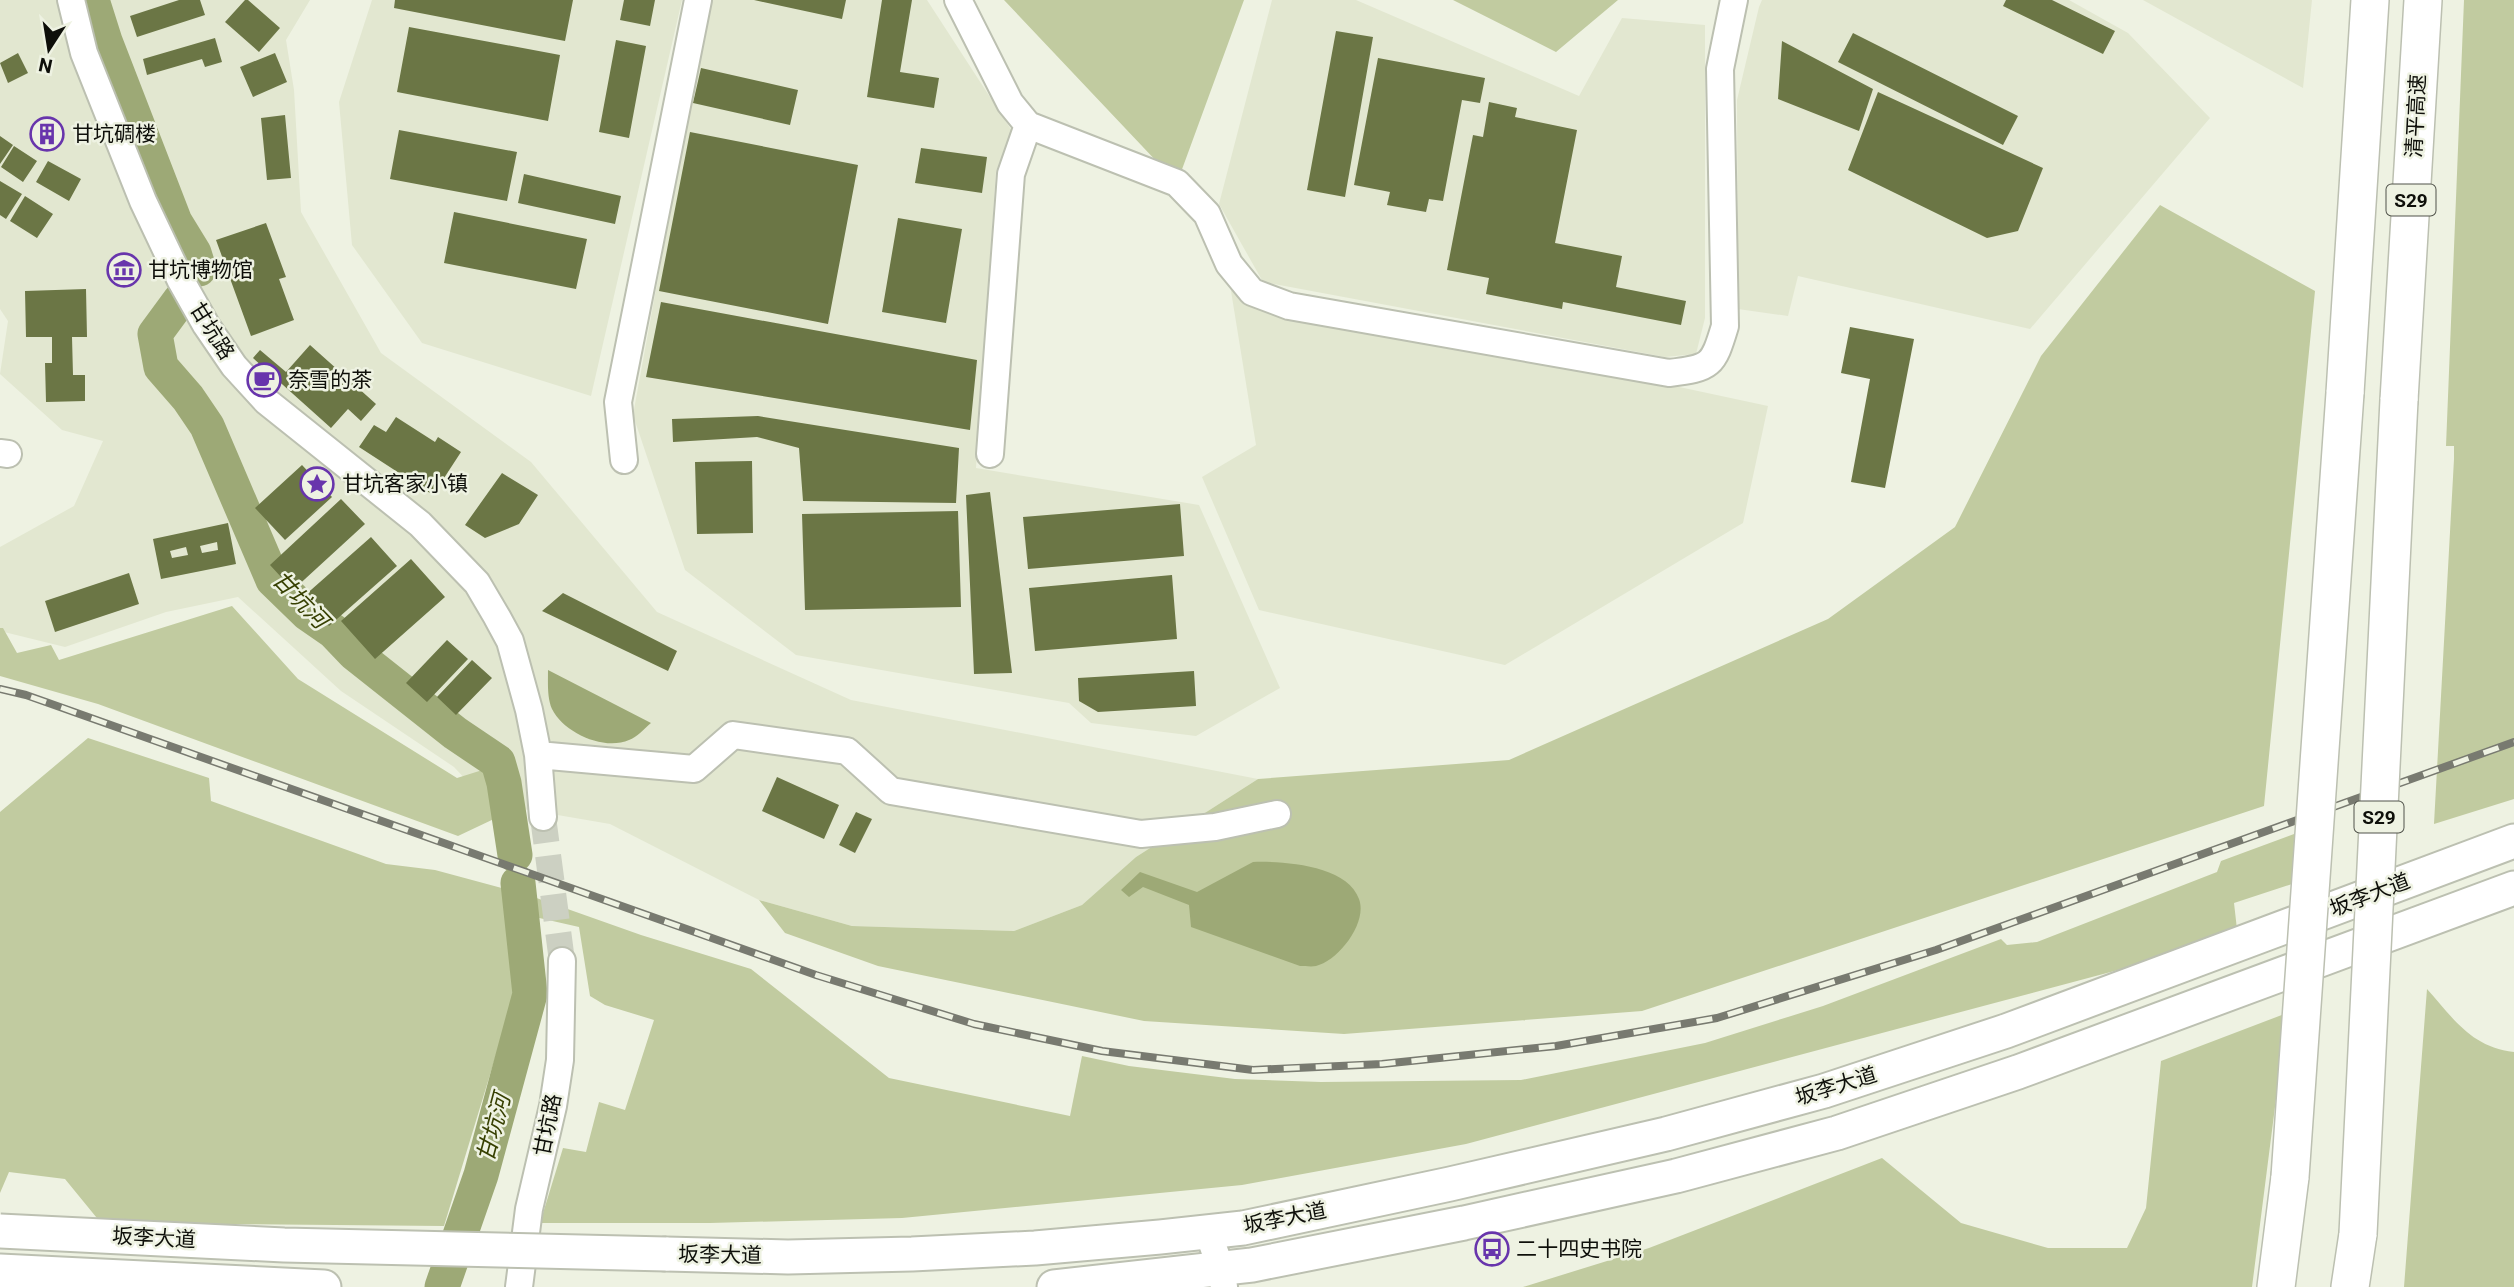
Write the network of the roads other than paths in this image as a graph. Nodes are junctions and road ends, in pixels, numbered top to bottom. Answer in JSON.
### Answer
{"nodes":[{"id":1,"x":71,"y":0,"type":"edge"},
{"id":2,"x":698,"y":0,"type":"edge"},
{"id":3,"x":958,"y":0,"type":"edge"},
{"id":4,"x":1734,"y":0,"type":"edge"},
{"id":5,"x":2370,"y":0,"type":"edge"},
{"id":6,"x":2423,"y":0,"type":"edge"},
{"id":7,"x":1028,"y":125,"type":"junction"},
{"id":8,"x":990,"y":454,"type":"dead end"},
{"id":9,"x":624,"y":460,"type":"dead end"},
{"id":10,"x":538,"y":755,"type":"junction"},
{"id":11,"x":1277,"y":814,"type":"dead end"},
{"id":12,"x":543,"y":817,"type":"tunnel mouth"},
{"id":13,"x":2514,"y":841,"type":"edge"},
{"id":14,"x":2514,"y":888,"type":"edge"},
{"id":15,"x":562,"y":961,"type":"tunnel mouth"},
{"id":16,"x":0,"y":1231,"type":"edge"},
{"id":17,"x":1208,"y":1232,"type":"junction"},
{"id":18,"x":2358,"y":1234,"type":"junction"},
{"id":19,"x":1303,"y":1255,"type":"junction"},
{"id":20,"x":0,"y":1271,"type":"edge"},
{"id":21,"x":1213,"y":1279,"type":"edge"},
{"id":22,"x":1123,"y":1284,"type":"edge"},
{"id":23,"x":324,"y":1287,"type":"edge"},
{"id":24,"x":519,"y":1287,"type":"edge"},
{"id":25,"x":1054,"y":1287,"type":"edge"},
{"id":26,"x":1259,"y":1287,"type":"edge"},
{"id":27,"x":2276,"y":1287,"type":"edge"},
{"id":28,"x":2350,"y":1287,"type":"edge"},
{"id":29,"x":2356,"y":1287,"type":"edge"}],
"edges":[{"from":1,"to":10,"type":"street","name":"甘坑路"},
{"from":2,"to":9,"type":"street"},
{"from":3,"to":7,"type":"street"},
{"from":4,"to":7,"type":"street"},
{"from":5,"to":27,"type":"highway","number":"S29","bridge":true},
{"from":6,"to":18,"type":"highway","name":"清平高速","number":"S29","bridge":true},
{"from":7,"to":8,"type":"street"},
{"from":10,"to":11,"type":"street"},
{"from":10,"to":12,"type":"street","name":"甘坑路"},
{"from":13,"to":17,"type":"main road","name":"坂李大道"},
{"from":14,"to":19,"type":"main road","name":"坂李大道"},
{"from":15,"to":24,"type":"street","name":"甘坑路"},
{"from":16,"to":17,"type":"main road","name":"坂李大道","bridge":true},
{"from":17,"to":21,"type":"street"},
{"from":18,"to":28,"type":"highway","number":"S29"},
{"from":18,"to":29,"type":"highway"},
{"from":19,"to":21,"type":"main road","name":"坂李大道"},
{"from":19,"to":26,"type":"main road"},
{"from":20,"to":23,"type":"main road","name":"坂李大道"},
{"from":21,"to":22,"type":"main road","name":"坂李大道"},
{"from":22,"to":25,"type":"main road","name":"坂李大道"}]}
